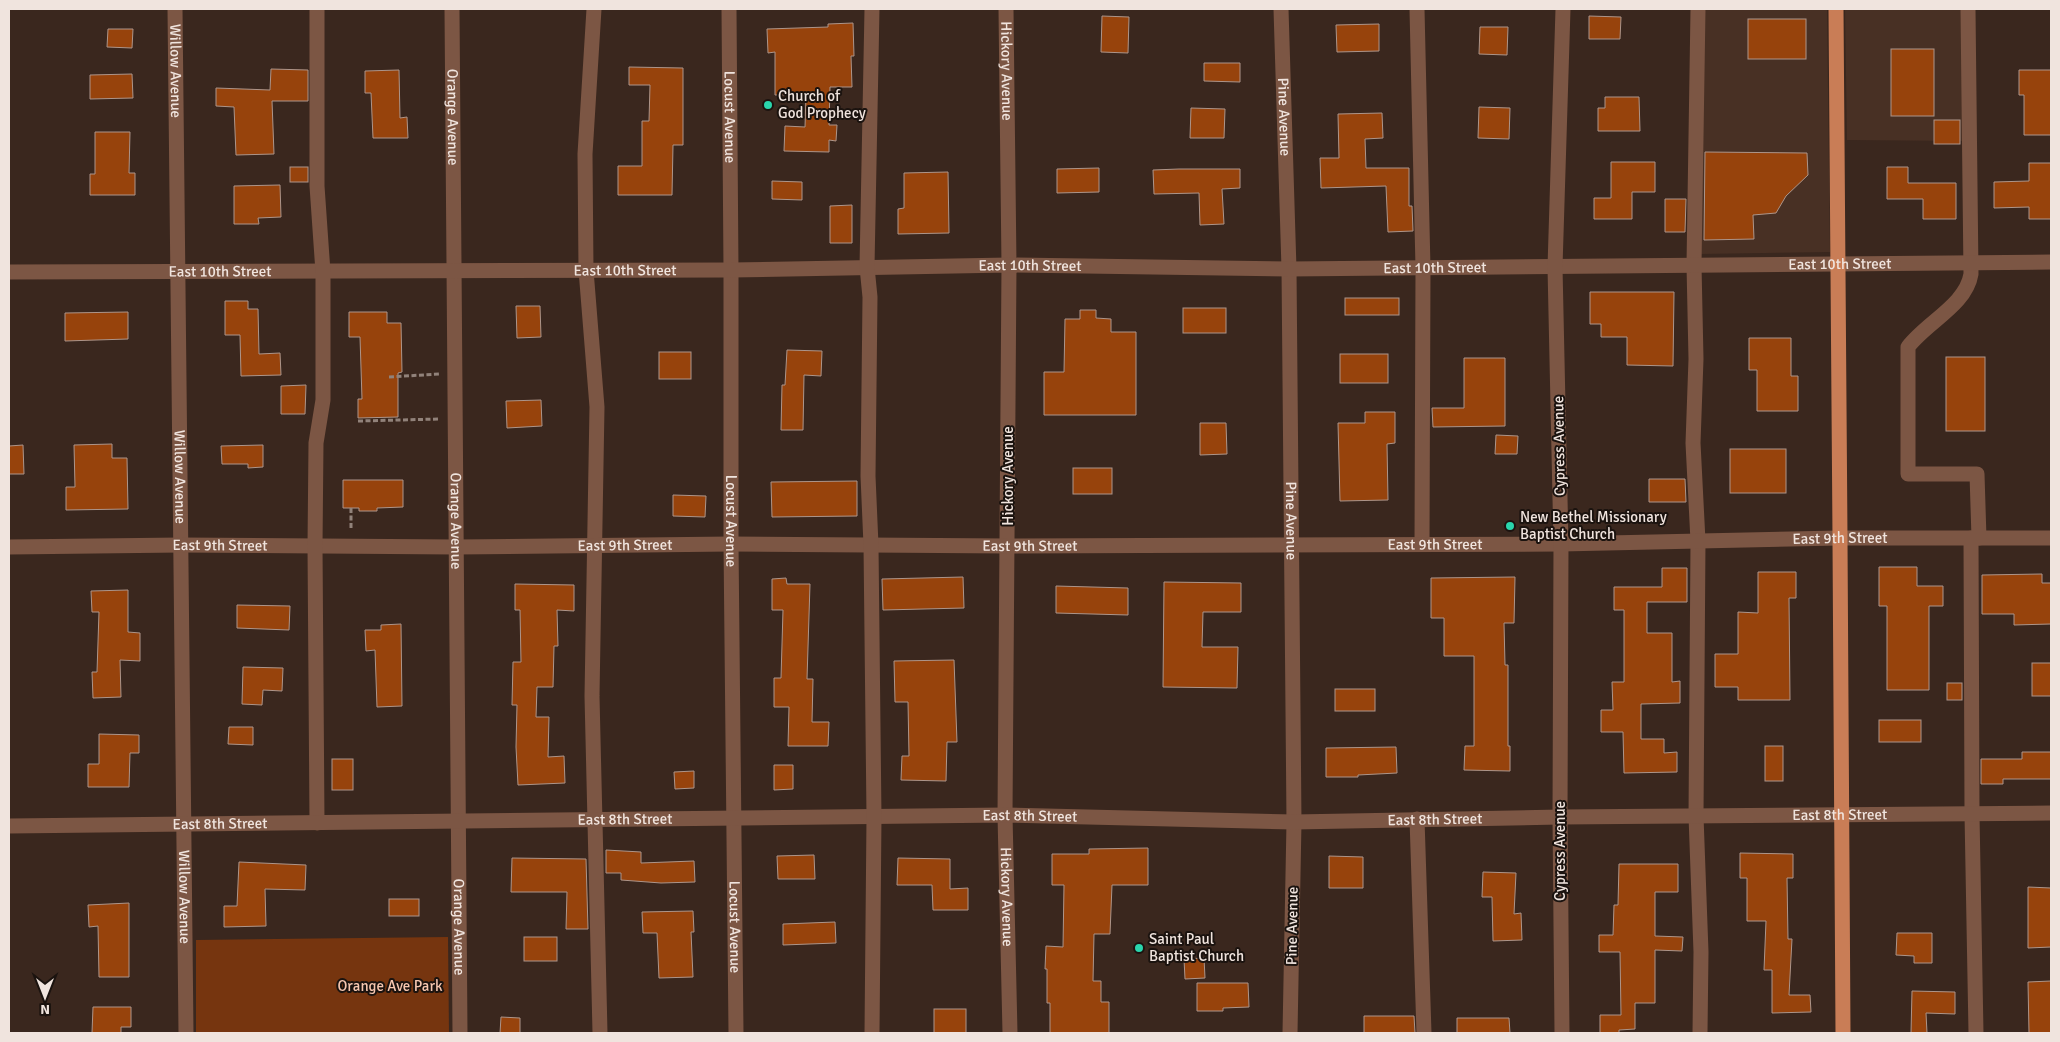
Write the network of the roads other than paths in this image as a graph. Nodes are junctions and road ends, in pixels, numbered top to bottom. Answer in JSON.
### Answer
{"nodes":[{"id":1,"x":175,"y":9,"type":"edge"},
{"id":2,"x":317,"y":9,"type":"edge"},
{"id":3,"x":452,"y":9,"type":"edge"},
{"id":4,"x":594,"y":9,"type":"edge"},
{"id":5,"x":728,"y":9,"type":"edge"},
{"id":6,"x":872,"y":9,"type":"edge"},
{"id":7,"x":1006,"y":9,"type":"edge"},
{"id":8,"x":1281,"y":9,"type":"edge"},
{"id":9,"x":1417,"y":9,"type":"edge"},
{"id":10,"x":1563,"y":9,"type":"edge"},
{"id":11,"x":1698,"y":9,"type":"edge"},
{"id":12,"x":1836,"y":9,"type":"edge"},
{"id":13,"x":1968,"y":9,"type":"edge"},
{"id":14,"x":1971,"y":262,"type":"junction"},
{"id":15,"x":2051,"y":262,"type":"edge"},
{"id":16,"x":1839,"y":263,"type":"junction"},
{"id":17,"x":1009,"y":265,"type":"junction"},
{"id":18,"x":1694,"y":265,"type":"junction"},
{"id":19,"x":867,"y":267,"type":"junction"},
{"id":20,"x":1555,"y":267,"type":"junction"},
{"id":21,"x":1423,"y":268,"type":"junction"},
{"id":22,"x":1288,"y":269,"type":"junction"},
{"id":23,"x":586,"y":270,"type":"junction"},
{"id":24,"x":731,"y":270,"type":"junction"},
{"id":25,"x":454,"y":271,"type":"junction"},
{"id":26,"x":9,"y":272,"type":"edge"},
{"id":27,"x":323,"y":272,"type":"junction"},
{"id":28,"x":178,"y":273,"type":"junction"},
{"id":29,"x":1839,"y":538,"type":"junction"},
{"id":30,"x":1975,"y":538,"type":"junction"},
{"id":31,"x":2051,"y":538,"type":"edge"},
{"id":32,"x":1698,"y":541,"type":"junction"},
{"id":33,"x":731,"y":544,"type":"junction"},
{"id":34,"x":1422,"y":544,"type":"junction"},
{"id":35,"x":1561,"y":544,"type":"junction"},
{"id":36,"x":181,"y":545,"type":"junction"},
{"id":37,"x":871,"y":545,"type":"junction"},
{"id":38,"x":1291,"y":545,"type":"junction"},
{"id":39,"x":314,"y":546,"type":"junction"},
{"id":40,"x":596,"y":546,"type":"junction"},
{"id":41,"x":1008,"y":546,"type":"junction"},
{"id":42,"x":9,"y":547,"type":"edge"},
{"id":43,"x":456,"y":547,"type":"junction"},
{"id":44,"x":2051,"y":813,"type":"edge"},
{"id":45,"x":1972,"y":814,"type":"junction"},
{"id":46,"x":1005,"y":815,"type":"junction"},
{"id":47,"x":1560,"y":816,"type":"junction"},
{"id":48,"x":1696,"y":816,"type":"junction"},
{"id":49,"x":1840,"y":816,"type":"junction"},
{"id":50,"x":874,"y":817,"type":"junction"},
{"id":51,"x":734,"y":819,"type":"junction"},
{"id":52,"x":1417,"y":819,"type":"junction"},
{"id":53,"x":595,"y":820,"type":"junction"},
{"id":54,"x":458,"y":822,"type":"junction"},
{"id":55,"x":1294,"y":822,"type":"junction"},
{"id":56,"x":317,"y":823,"type":"junction"},
{"id":57,"x":184,"y":824,"type":"junction"},
{"id":58,"x":9,"y":826,"type":"edge"},
{"id":59,"x":186,"y":1033,"type":"edge"},
{"id":60,"x":460,"y":1033,"type":"edge"},
{"id":61,"x":600,"y":1033,"type":"edge"},
{"id":62,"x":736,"y":1033,"type":"edge"},
{"id":63,"x":872,"y":1033,"type":"edge"},
{"id":64,"x":1010,"y":1033,"type":"edge"},
{"id":65,"x":1290,"y":1033,"type":"edge"},
{"id":66,"x":1424,"y":1033,"type":"edge"},
{"id":67,"x":1562,"y":1033,"type":"edge"},
{"id":68,"x":1700,"y":1033,"type":"edge"},
{"id":69,"x":1843,"y":1033,"type":"edge"},
{"id":70,"x":1976,"y":1033,"type":"edge"}],
"edges":[{"from":1,"to":28,"type":"street","name":"Willow Avenue"},
{"from":2,"to":27,"type":"street"},
{"from":3,"to":25,"type":"street","name":"Orange Avenue"},
{"from":4,"to":23,"type":"street"},
{"from":5,"to":24,"type":"street","name":"Locust Avenue"},
{"from":6,"to":19,"type":"street"},
{"from":7,"to":17,"type":"street","name":"Hickory Avenue"},
{"from":8,"to":22,"type":"street","name":"Pine Avenue"},
{"from":9,"to":21,"type":"street"},
{"from":10,"to":20,"type":"street","name":"Cypress Avenue"},
{"from":11,"to":18,"type":"street"},
{"from":12,"to":16,"type":"main road"},
{"from":13,"to":14,"type":"street"},
{"from":14,"to":15,"type":"street","name":"East 10th Street"},
{"from":14,"to":16,"type":"street","name":"East 10th Street"},
{"from":14,"to":30,"type":"street"},
{"from":16,"to":18,"type":"street","name":"East 10th Street"},
{"from":16,"to":29,"type":"main road"},
{"from":17,"to":19,"type":"street","name":"East 10th Street"},
{"from":17,"to":22,"type":"street","name":"East 10th Street"},
{"from":17,"to":41,"type":"street","name":"Hickory Avenue"},
{"from":18,"to":20,"type":"street","name":"East 10th Street"},
{"from":18,"to":32,"type":"street"},
{"from":19,"to":24,"type":"street","name":"East 10th Street"},
{"from":19,"to":37,"type":"street"},
{"from":20,"to":21,"type":"street","name":"East 10th Street"},
{"from":20,"to":35,"type":"street","name":"Cypress Avenue"},
{"from":21,"to":22,"type":"street","name":"East 10th Street"},
{"from":21,"to":34,"type":"street"},
{"from":22,"to":38,"type":"street","name":"Pine Avenue"},
{"from":23,"to":24,"type":"street","name":"East 10th Street"},
{"from":23,"to":25,"type":"street","name":"East 10th Street"},
{"from":23,"to":40,"type":"street"},
{"from":24,"to":33,"type":"street","name":"Locust Avenue"},
{"from":25,"to":27,"type":"street","name":"East 10th Street"},
{"from":25,"to":43,"type":"street","name":"Orange Avenue"},
{"from":26,"to":28,"type":"street","name":"East 10th Street"},
{"from":27,"to":28,"type":"street","name":"East 10th Street"},
{"from":27,"to":39,"type":"street"},
{"from":28,"to":36,"type":"street","name":"Willow Avenue"},
{"from":29,"to":30,"type":"street","name":"East 9th Street"},
{"from":29,"to":32,"type":"street","name":"East 9th Street"},
{"from":29,"to":49,"type":"main road"},
{"from":30,"to":31,"type":"street","name":"East 9th Street"},
{"from":30,"to":45,"type":"street"},
{"from":32,"to":35,"type":"street","name":"East 9th Street"},
{"from":32,"to":48,"type":"street"},
{"from":33,"to":37,"type":"street","name":"East 9th Street"},
{"from":33,"to":40,"type":"street","name":"East 9th Street"},
{"from":33,"to":51,"type":"street","name":"Locust Avenue"},
{"from":34,"to":35,"type":"street","name":"East 9th Street"},
{"from":34,"to":38,"type":"street","name":"East 9th Street"},
{"from":35,"to":47,"type":"street","name":"Cypress Avenue"},
{"from":36,"to":39,"type":"street","name":"East 9th Street"},
{"from":36,"to":42,"type":"street","name":"East 9th Street"},
{"from":36,"to":57,"type":"street","name":"Willow Avenue"},
{"from":37,"to":41,"type":"street","name":"East 9th Street"},
{"from":37,"to":50,"type":"street"},
{"from":38,"to":41,"type":"street","name":"East 9th Street"},
{"from":38,"to":55,"type":"street","name":"Pine Avenue"},
{"from":39,"to":43,"type":"street","name":"East 9th Street"},
{"from":39,"to":56,"type":"street"},
{"from":40,"to":43,"type":"street","name":"East 9th Street"},
{"from":40,"to":53,"type":"street"},
{"from":41,"to":46,"type":"street","name":"Hickory Avenue"},
{"from":43,"to":54,"type":"street","name":"Orange Avenue"},
{"from":44,"to":45,"type":"street","name":"East 8th Street"},
{"from":45,"to":49,"type":"street","name":"East 8th Street"},
{"from":45,"to":70,"type":"street"},
{"from":46,"to":50,"type":"street","name":"East 8th Street"},
{"from":46,"to":55,"type":"street","name":"East 8th Street"},
{"from":46,"to":64,"type":"street","name":"Hickory Avenue"},
{"from":47,"to":48,"type":"street","name":"East 8th Street"},
{"from":47,"to":52,"type":"street","name":"East 8th Street"},
{"from":47,"to":67,"type":"street","name":"Cypress Avenue"},
{"from":48,"to":49,"type":"street","name":"East 8th Street"},
{"from":48,"to":68,"type":"street"},
{"from":49,"to":69,"type":"main road"},
{"from":50,"to":51,"type":"street","name":"East 8th Street"},
{"from":50,"to":63,"type":"street"},
{"from":51,"to":53,"type":"street","name":"East 8th Street"},
{"from":51,"to":62,"type":"street","name":"Locust Avenue"},
{"from":52,"to":55,"type":"street","name":"East 8th Street"},
{"from":52,"to":66,"type":"street"},
{"from":53,"to":54,"type":"street","name":"East 8th Street"},
{"from":53,"to":61,"type":"street"},
{"from":54,"to":56,"type":"street","name":"East 8th Street"},
{"from":54,"to":60,"type":"street","name":"Orange Avenue"},
{"from":55,"to":65,"type":"street","name":"Pine Avenue"},
{"from":56,"to":57,"type":"street","name":"East 8th Street"},
{"from":57,"to":58,"type":"street","name":"East 8th Street"},
{"from":57,"to":59,"type":"street","name":"Willow Avenue"}]}
